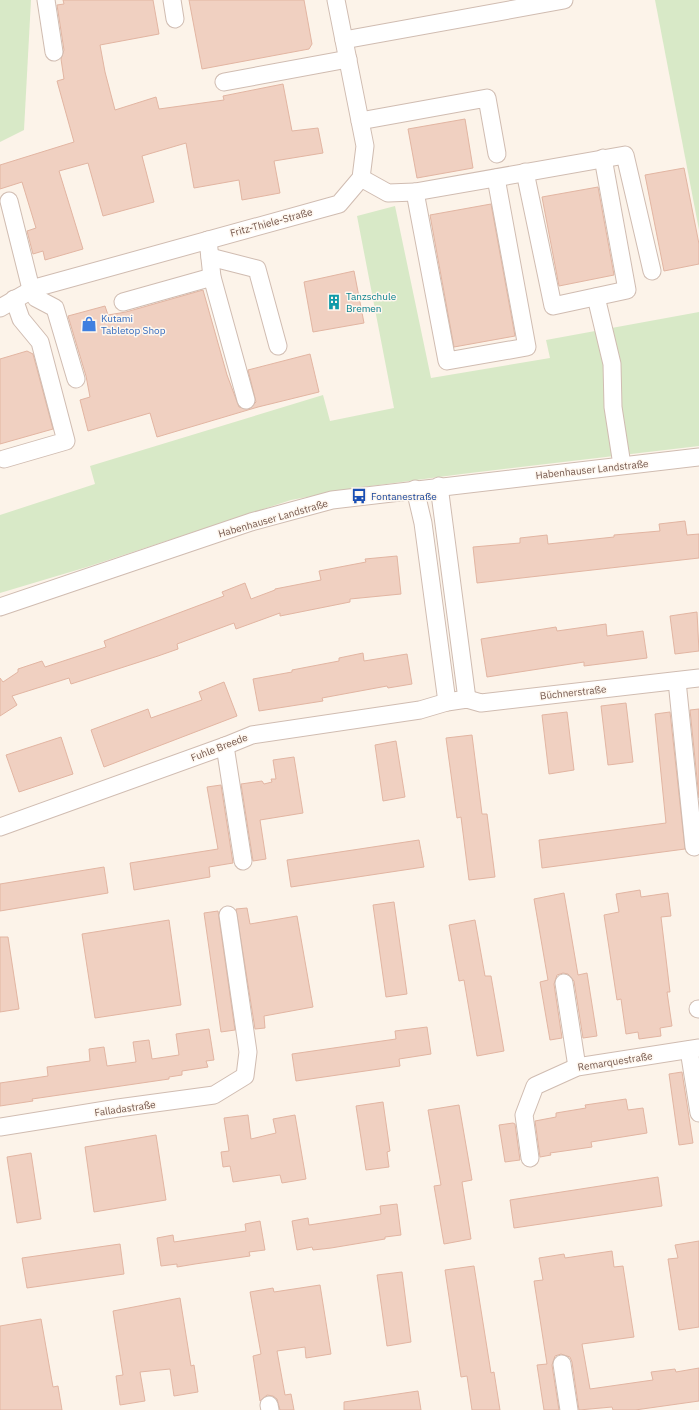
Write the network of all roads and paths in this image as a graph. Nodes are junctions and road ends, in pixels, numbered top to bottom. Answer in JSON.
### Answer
{"nodes":[{"id":1,"x":46,"y":0,"type":"edge"},
{"id":2,"x":172,"y":0,"type":"edge"},
{"id":3,"x":336,"y":0,"type":"edge"},
{"id":4,"x":564,"y":0,"type":"edge"},
{"id":5,"x":175,"y":19,"type":"dead end"},
{"id":6,"x":344,"y":40,"type":"junction"},
{"id":7,"x":54,"y":52,"type":"dead end"},
{"id":8,"x":348,"y":59,"type":"junction"},
{"id":9,"x":224,"y":82,"type":"dead end"},
{"id":10,"x":360,"y":121,"type":"junction"},
{"id":11,"x":497,"y":154,"type":"dead end"},
{"id":12,"x":603,"y":158,"type":"junction"},
{"id":13,"x":525,"y":172,"type":"junction"},
{"id":14,"x":361,"y":178,"type":"junction"},
{"id":15,"x":496,"y":178,"type":"junction"},
{"id":16,"x":415,"y":192,"type":"junction"},
{"id":17,"x":9,"y":201,"type":"dead end"},
{"id":18,"x":209,"y":248,"type":"junction"},
{"id":19,"x":652,"y":271,"type":"dead end"},
{"id":20,"x":212,"y":277,"type":"junction"},
{"id":21,"x":31,"y":289,"type":"junction"},
{"id":22,"x":596,"y":297,"type":"junction"},
{"id":23,"x":123,"y":302,"type":"dead end"},
{"id":24,"x":7,"y":303,"type":"edge"},
{"id":25,"x":278,"y":346,"type":"dead end"},
{"id":26,"x":76,"y":378,"type":"dead end"},
{"id":27,"x":246,"y":400,"type":"dead end"},
{"id":28,"x":699,"y":457,"type":"edge"},
{"id":29,"x":4,"y":459,"type":"dead end"},
{"id":30,"x":622,"y":465,"type":"junction"},
{"id":31,"x":439,"y":486,"type":"junction"},
{"id":32,"x":415,"y":489,"type":"junction"},
{"id":33,"x":0,"y":608,"type":"edge"},
{"id":34,"x":699,"y":678,"type":"edge"},
{"id":35,"x":677,"y":681,"type":"junction"},
{"id":36,"x":467,"y":699,"type":"junction"},
{"id":37,"x":447,"y":702,"type":"junction"},
{"id":38,"x":225,"y":746,"type":"junction"},
{"id":39,"x":0,"y":827,"type":"edge"},
{"id":40,"x":694,"y":847,"type":"dead end"},
{"id":41,"x":243,"y":862,"type":"dead end"},
{"id":42,"x":228,"y":915,"type":"dead end"},
{"id":43,"x":564,"y":983,"type":"dead end"},
{"id":44,"x":694,"y":1049,"type":"edge"},
{"id":45,"x":577,"y":1067,"type":"junction"},
{"id":46,"x":699,"y":1113,"type":"edge"},
{"id":47,"x":0,"y":1127,"type":"edge"},
{"id":48,"x":530,"y":1158,"type":"dead end"},
{"id":49,"x":562,"y":1364,"type":"dead end"},
{"id":50,"x":569,"y":1410,"type":"edge"}],
"edges":[{"from":1,"to":7,"type":"street"},
{"from":2,"to":5,"type":"street"},
{"from":3,"to":6,"type":"street"},
{"from":4,"to":6,"type":"street"},
{"from":6,"to":8,"type":"street"},
{"from":8,"to":9,"type":"street"},
{"from":8,"to":10,"type":"street"},
{"from":10,"to":11,"type":"street"},
{"from":10,"to":14,"type":"street"},
{"from":12,"to":13,"type":"street"},
{"from":12,"to":19,"type":"street"},
{"from":12,"to":22,"type":"street"},
{"from":13,"to":15,"type":"street"},
{"from":13,"to":22,"type":"street"},
{"from":14,"to":16,"type":"street"},
{"from":14,"to":18,"type":"street","name":"Fritz-Thiele-Straße"},
{"from":15,"to":16,"type":"street"},
{"from":15,"to":16,"type":"street"},
{"from":17,"to":21,"type":"street"},
{"from":18,"to":20,"type":"street"},
{"from":18,"to":21,"type":"street","name":"Fritz-Thiele-Straße"},
{"from":18,"to":25,"type":"street"},
{"from":20,"to":23,"type":"street"},
{"from":20,"to":27,"type":"street"},
{"from":21,"to":24,"type":"street","name":"Fritz-Thiele-Straße"},
{"from":21,"to":26,"type":"street"},
{"from":22,"to":30,"type":"street"},
{"from":24,"to":29,"type":"street"},
{"from":28,"to":30,"type":"street","name":"Habenhauser Landstraße"},
{"from":30,"to":31,"type":"street","name":"Habenhauser Landstraße"},
{"from":31,"to":32,"type":"street","name":"Habenhauser Landstraße"},
{"from":31,"to":36,"type":"street"},
{"from":32,"to":33,"type":"street","name":"Habenhauser Landstraße"},
{"from":32,"to":37,"type":"street"},
{"from":34,"to":35,"type":"street","name":"Büchnerstraße"},
{"from":35,"to":36,"type":"street","name":"Büchnerstraße"},
{"from":35,"to":40,"type":"street"},
{"from":36,"to":37,"type":"street","name":"Büchnerstraße"},
{"from":37,"to":38,"type":"street","name":"Fuhle Breede"},
{"from":38,"to":39,"type":"street","name":"Fuhle Breede"},
{"from":38,"to":41,"type":"street"},
{"from":42,"to":47,"type":"street","name":"Falladastraße"},
{"from":43,"to":45,"type":"street"},
{"from":44,"to":45,"type":"street","name":"Remarquestraße"},
{"from":44,"to":46,"type":"street"},
{"from":45,"to":48,"type":"street","name":"Remarquestraße"},
{"from":49,"to":50,"type":"street"}]}
